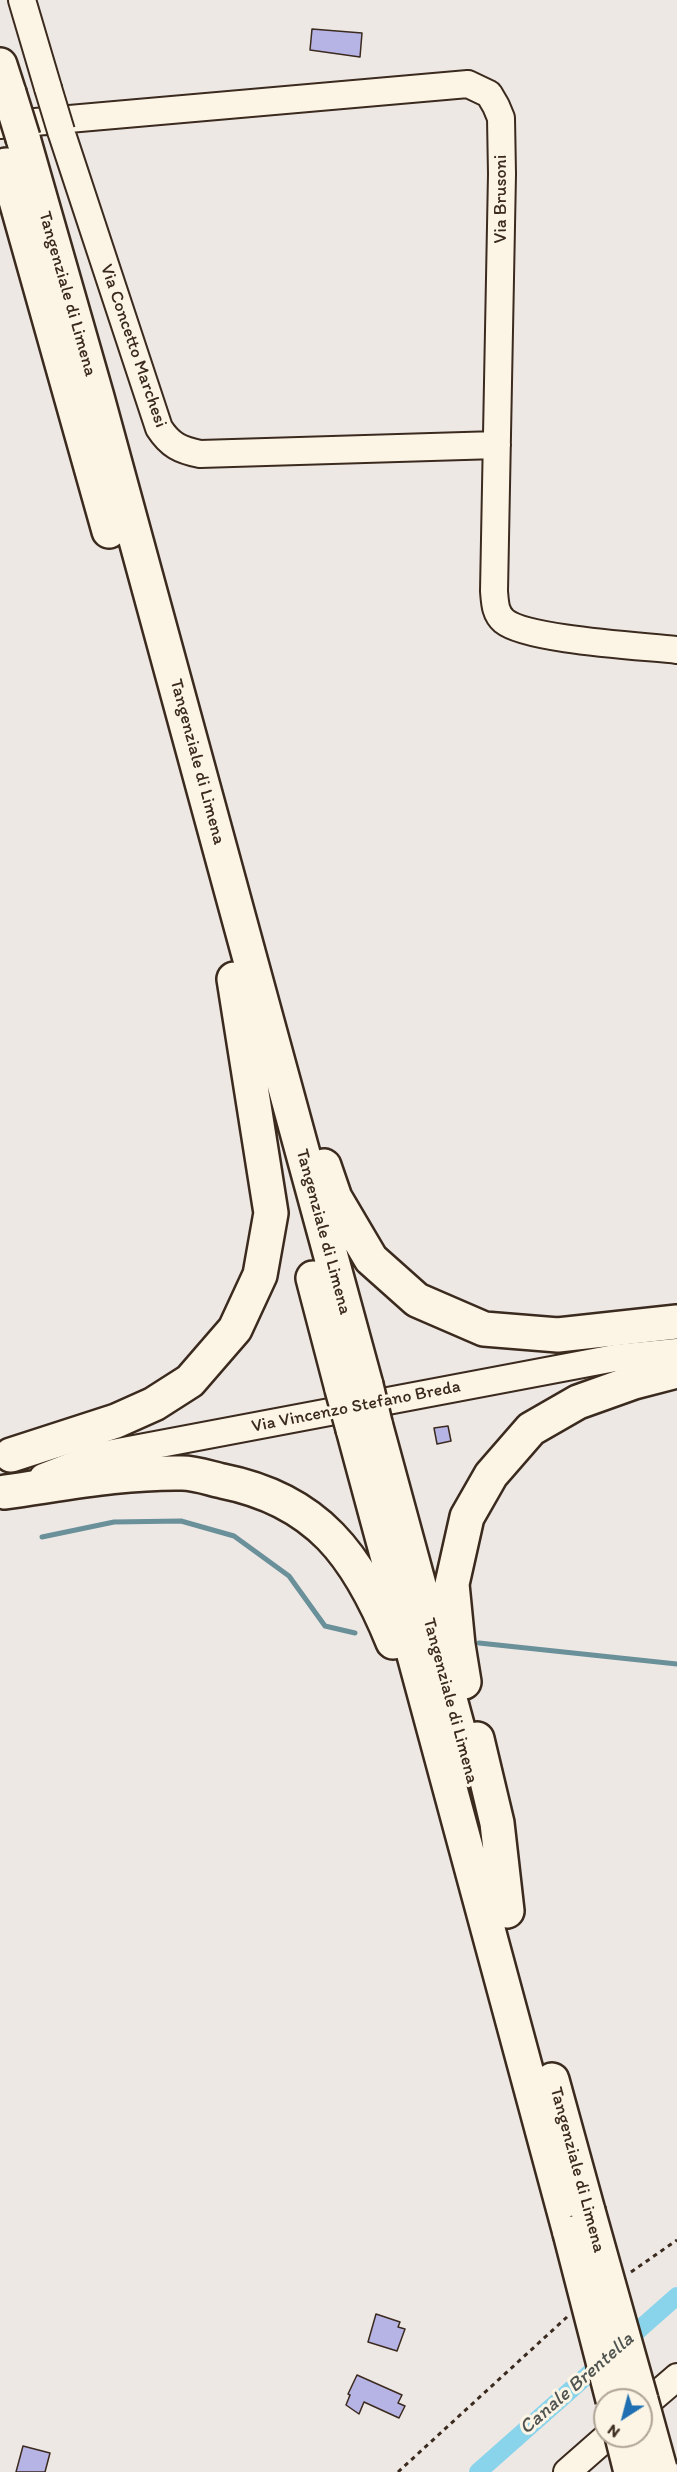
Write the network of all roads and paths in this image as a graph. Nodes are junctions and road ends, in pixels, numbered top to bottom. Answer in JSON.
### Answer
{"nodes":[{"id":1,"x":22,"y":0,"type":"edge"},
{"id":2,"x":4,"y":79,"type":"edge"},
{"id":3,"x":8,"y":135,"type":"edge"},
{"id":4,"x":497,"y":445,"type":"junction"},
{"id":5,"x":677,"y":650,"type":"edge"},
{"id":6,"x":242,"y":930,"type":"junction"},
{"id":7,"x":234,"y":979,"type":"junction"},
{"id":8,"x":677,"y":1322,"type":"edge"},
{"id":9,"x":677,"y":1342,"type":"edge"},
{"id":10,"x":677,"y":1352,"type":"edge"},
{"id":11,"x":615,"y":1358,"type":"junction"},
{"id":12,"x":677,"y":1371,"type":"edge"},
{"id":13,"x":354,"y":1387,"type":"junction"},
{"id":14,"x":5,"y":1456,"type":"edge"},
{"id":15,"x":97,"y":1456,"type":"junction"},
{"id":16,"x":2,"y":1492,"type":"edge"},
{"id":17,"x":495,"y":1911,"type":"junction"},
{"id":18,"x":579,"y":2222,"type":"junction"},
{"id":19,"x":677,"y":2240,"type":"edge"},
{"id":20,"x":631,"y":2272,"type":"dead end"},
{"id":21,"x":575,"y":2311,"type":"dead end"},
{"id":22,"x":677,"y":2376,"type":"edge"},
{"id":23,"x":611,"y":2388,"type":"edge"},
{"id":24,"x":637,"y":2388,"type":"edge"},
{"id":25,"x":653,"y":2397,"type":"edge"},
{"id":26,"x":594,"y":2448,"type":"edge"},
{"id":27,"x":632,"y":2448,"type":"edge"},
{"id":28,"x":648,"y":2448,"type":"edge"},
{"id":29,"x":651,"y":2471,"type":"edge"},
{"id":30,"x":398,"y":2472,"type":"edge"},
{"id":31,"x":567,"y":2472,"type":"edge"}],
"edges":[{"from":1,"to":4,"type":"street","name":"Via Concetto Marchesi","bridge":true},
{"from":2,"to":3,"type":"highway","name":"Tangenziale di Limena","bridge":true},
{"from":3,"to":4,"type":"street","name":"Via Brusoni"},
{"from":3,"to":6,"type":"highway","name":"Tangenziale di Limena"},
{"from":3,"to":7,"type":"highway","name":"Tangenziale di Limena"},
{"from":4,"to":5,"type":"street","name":"Via Brusoni"},
{"from":6,"to":8,"type":"highway"},
{"from":6,"to":13,"type":"highway","name":"Tangenziale di Limena"},
{"from":7,"to":13,"type":"highway","name":"Tangenziale di Limena"},
{"from":7,"to":14,"type":"highway"},
{"from":9,"to":11,"type":"street","name":"Via Vincenzo Stefano Breda"},
{"from":10,"to":11,"type":"street","name":"Via Vincenzo Stefano Breda"},
{"from":11,"to":15,"type":"street","name":"Via Vincenzo Stefano Breda"},
{"from":12,"to":17,"type":"highway"},
{"from":13,"to":17,"type":"highway","name":"Tangenziale di Limena","bridge":true},
{"from":14,"to":15,"type":"street","name":"Via Vincenzo Stefano Breda"},
{"from":15,"to":16,"type":"street","name":"Via Vincenzo Stefano Breda"},
{"from":16,"to":17,"type":"highway"},
{"from":17,"to":18,"type":"highway","name":"Tangenziale di Limena"},
{"from":18,"to":23,"type":"highway","name":"Tangenziale di Limena","bridge":true},
{"from":18,"to":24,"type":"highway","name":"Tangenziale di Limena","bridge":true},
{"from":19,"to":20,"type":"path"},
{"from":21,"to":30,"type":"path"},
{"from":22,"to":25,"type":"street"},
{"from":26,"to":31,"type":"street"},
{"from":27,"to":29,"type":"highway","name":"Tangenziale di Limena","bridge":true},
{"from":28,"to":29,"type":"highway","name":"Tangenziale di Limena","bridge":true}]}
